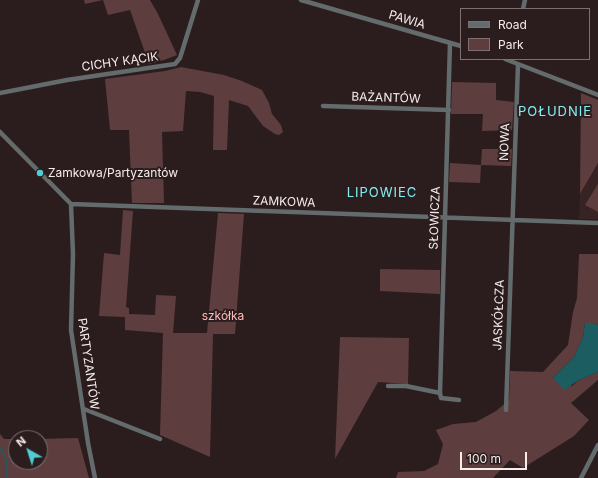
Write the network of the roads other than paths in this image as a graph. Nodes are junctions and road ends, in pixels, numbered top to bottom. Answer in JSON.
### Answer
{"nodes":[{"id":1,"x":198,"y":0,"type":"edge"},
{"id":2,"x":301,"y":0,"type":"edge"},
{"id":3,"x":450,"y":43,"type":"junction"},
{"id":4,"x":460,"y":46,"type":"edge"},
{"id":5,"x":512,"y":60,"type":"edge"},
{"id":6,"x":518,"y":64,"type":"junction"},
{"id":7,"x":0,"y":93,"type":"edge"},
{"id":8,"x":598,"y":95,"type":"edge"},
{"id":9,"x":322,"y":106,"type":"dead end"},
{"id":10,"x":449,"y":110,"type":"junction"},
{"id":11,"x":0,"y":132,"type":"edge"},
{"id":12,"x":72,"y":204,"type":"junction"},
{"id":13,"x":445,"y":218,"type":"junction"},
{"id":14,"x":512,"y":220,"type":"junction"},
{"id":15,"x":598,"y":223,"type":"edge"},
{"id":16,"x":388,"y":386,"type":"dead end"},
{"id":17,"x":440,"y":393,"type":"junction"},
{"id":18,"x":459,"y":400,"type":"dead end"},
{"id":19,"x":84,"y":409,"type":"junction"},
{"id":20,"x":506,"y":410,"type":"dead end"},
{"id":21,"x":160,"y":440,"type":"dead end"},
{"id":22,"x":598,"y":445,"type":"edge"},
{"id":23,"x":95,"y":478,"type":"edge"},
{"id":24,"x":581,"y":478,"type":"edge"}],
"edges":[{"from":1,"to":7,"type":"street","name":"CICHY KĄCIK"},
{"from":2,"to":3,"type":"street","name":"PAWIA"},
{"from":3,"to":4,"type":"street","name":"PAWIA"},
{"from":3,"to":10,"type":"street","name":"SŁOWICZA"},
{"from":5,"to":6,"type":"street"},
{"from":6,"to":8,"type":"street"},
{"from":6,"to":14,"type":"street","name":"NOWA"},
{"from":9,"to":10,"type":"street","name":"BAŻANTÓW"},
{"from":10,"to":13,"type":"street","name":"SŁOWICZA"},
{"from":11,"to":12,"type":"street"},
{"from":12,"to":13,"type":"street","name":"ZAMKOWA"},
{"from":12,"to":19,"type":"street","name":"PARTYZANTÓW"},
{"from":13,"to":14,"type":"street","name":"ZAMKOWA"},
{"from":13,"to":17,"type":"street","name":"SŁOWICZA"},
{"from":14,"to":15,"type":"street","name":"ZAMKOWA"},
{"from":14,"to":20,"type":"street","name":"JASKÓŁCZA"},
{"from":16,"to":17,"type":"street"},
{"from":17,"to":18,"type":"street"},
{"from":19,"to":21,"type":"street"},
{"from":19,"to":23,"type":"street","name":"PARTYZANTÓW"},
{"from":22,"to":24,"type":"street"}]}
